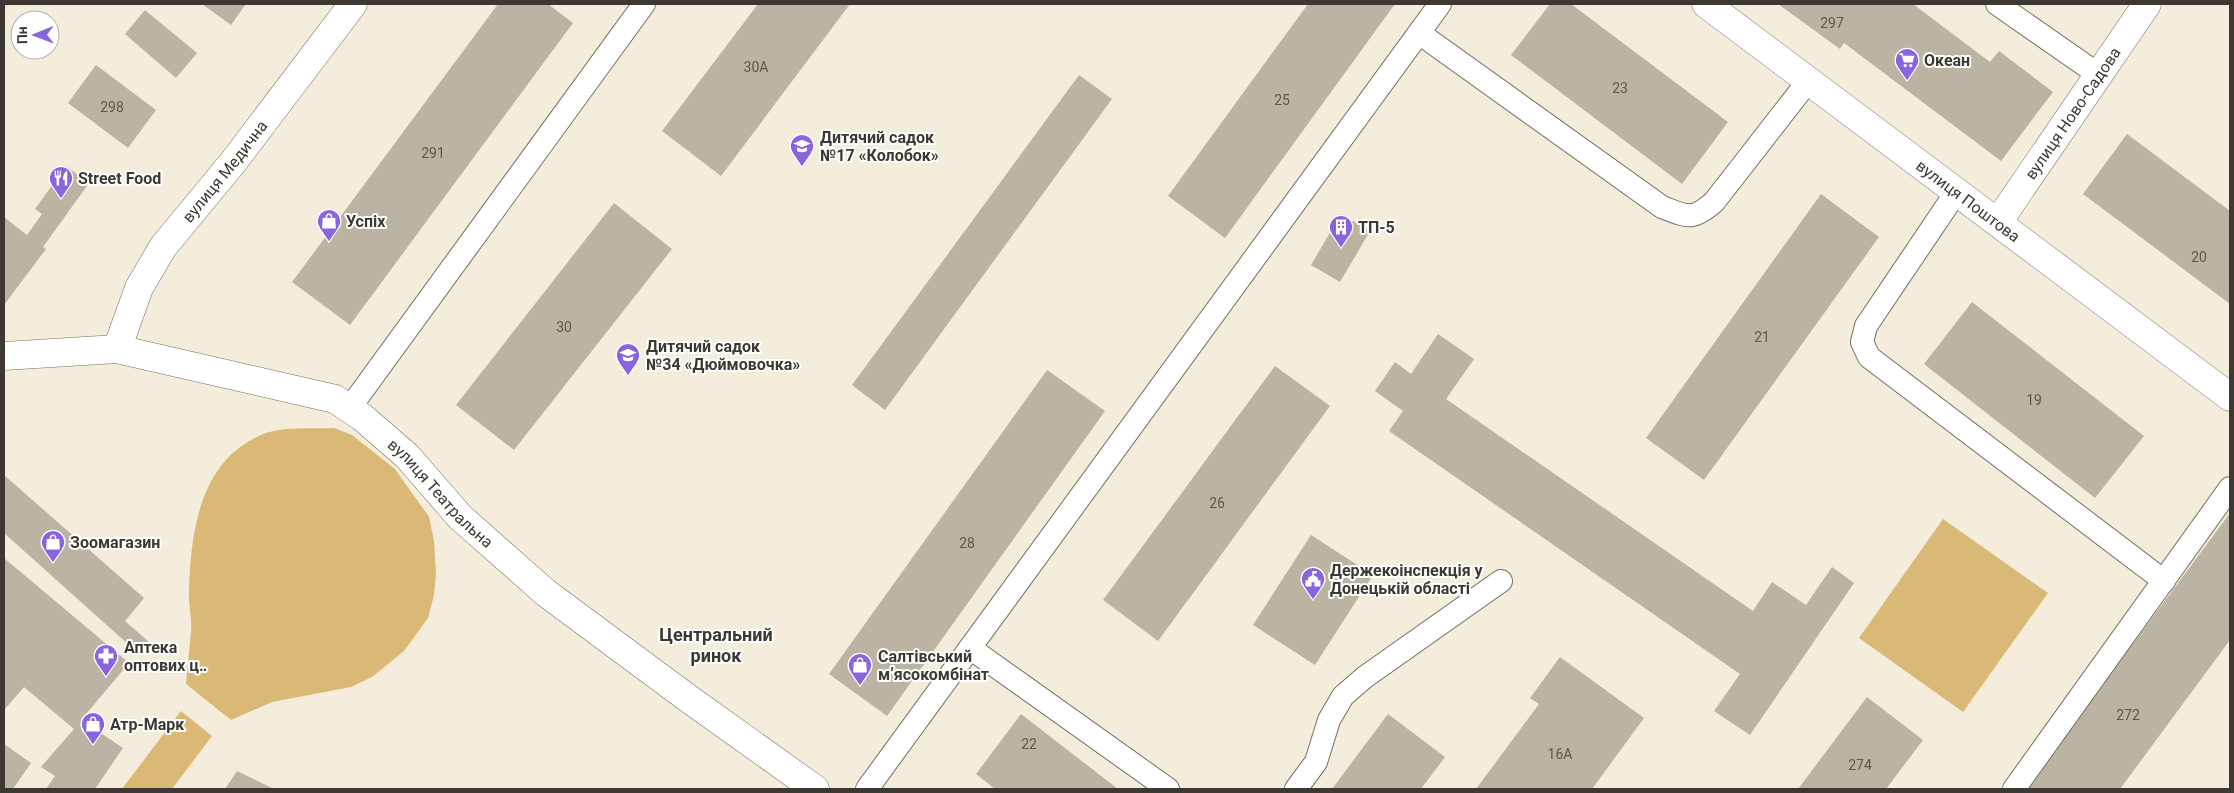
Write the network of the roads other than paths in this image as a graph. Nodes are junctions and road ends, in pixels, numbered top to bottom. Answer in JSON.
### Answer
{"nodes":[{"id":1,"x":353,"y":4,"type":"edge"},
{"id":2,"x":644,"y":4,"type":"edge"},
{"id":3,"x":1440,"y":4,"type":"edge"},
{"id":4,"x":1706,"y":4,"type":"edge"},
{"id":5,"x":1997,"y":4,"type":"edge"},
{"id":6,"x":2147,"y":4,"type":"edge"},
{"id":7,"x":1419,"y":33,"type":"junction"},
{"id":8,"x":2099,"y":75,"type":"junction"},
{"id":9,"x":1809,"y":80,"type":"junction"},
{"id":10,"x":1956,"y":191,"type":"junction"},
{"id":11,"x":1998,"y":222,"type":"junction"},
{"id":12,"x":117,"y":349,"type":"junction"},
{"id":13,"x":4,"y":356,"type":"edge"},
{"id":14,"x":2230,"y":397,"type":"edge"},
{"id":15,"x":349,"y":409,"type":"junction"},
{"id":16,"x":2230,"y":488,"type":"edge"},
{"id":17,"x":2164,"y":580,"type":"junction"},
{"id":18,"x":1501,"y":581,"type":"dead end"},
{"id":19,"x":970,"y":648,"type":"junction"},
{"id":20,"x":815,"y":789,"type":"edge"},
{"id":21,"x":868,"y":789,"type":"edge"},
{"id":22,"x":1168,"y":789,"type":"edge"},
{"id":23,"x":1296,"y":789,"type":"edge"},
{"id":24,"x":2014,"y":789,"type":"edge"}],
"edges":[{"from":1,"to":12,"type":"street","name":"вулиця Медична"},
{"from":2,"to":15,"type":"lane"},
{"from":3,"to":7,"type":"lane"},
{"from":4,"to":9,"type":"street","name":"вулиця Поштова"},
{"from":5,"to":8,"type":"lane"},
{"from":6,"to":8,"type":"street","name":"вулиця Ново-Садова"},
{"from":7,"to":9,"type":"lane"},
{"from":7,"to":19,"type":"lane"},
{"from":8,"to":11,"type":"street","name":"вулиця Ново-Садова"},
{"from":9,"to":10,"type":"street","name":"вулиця Поштова"},
{"from":10,"to":11,"type":"street","name":"вулиця Поштова"},
{"from":10,"to":17,"type":"lane"},
{"from":11,"to":14,"type":"street","name":"вулиця Поштова"},
{"from":12,"to":13,"type":"street","name":"вулиця Театральна"},
{"from":12,"to":15,"type":"street","name":"вулиця Театральна"},
{"from":15,"to":20,"type":"street","name":"вулиця Театральна"},
{"from":16,"to":17,"type":"lane"},
{"from":17,"to":24,"type":"lane"},
{"from":18,"to":23,"type":"lane"},
{"from":19,"to":21,"type":"lane"},
{"from":19,"to":22,"type":"lane"}]}
